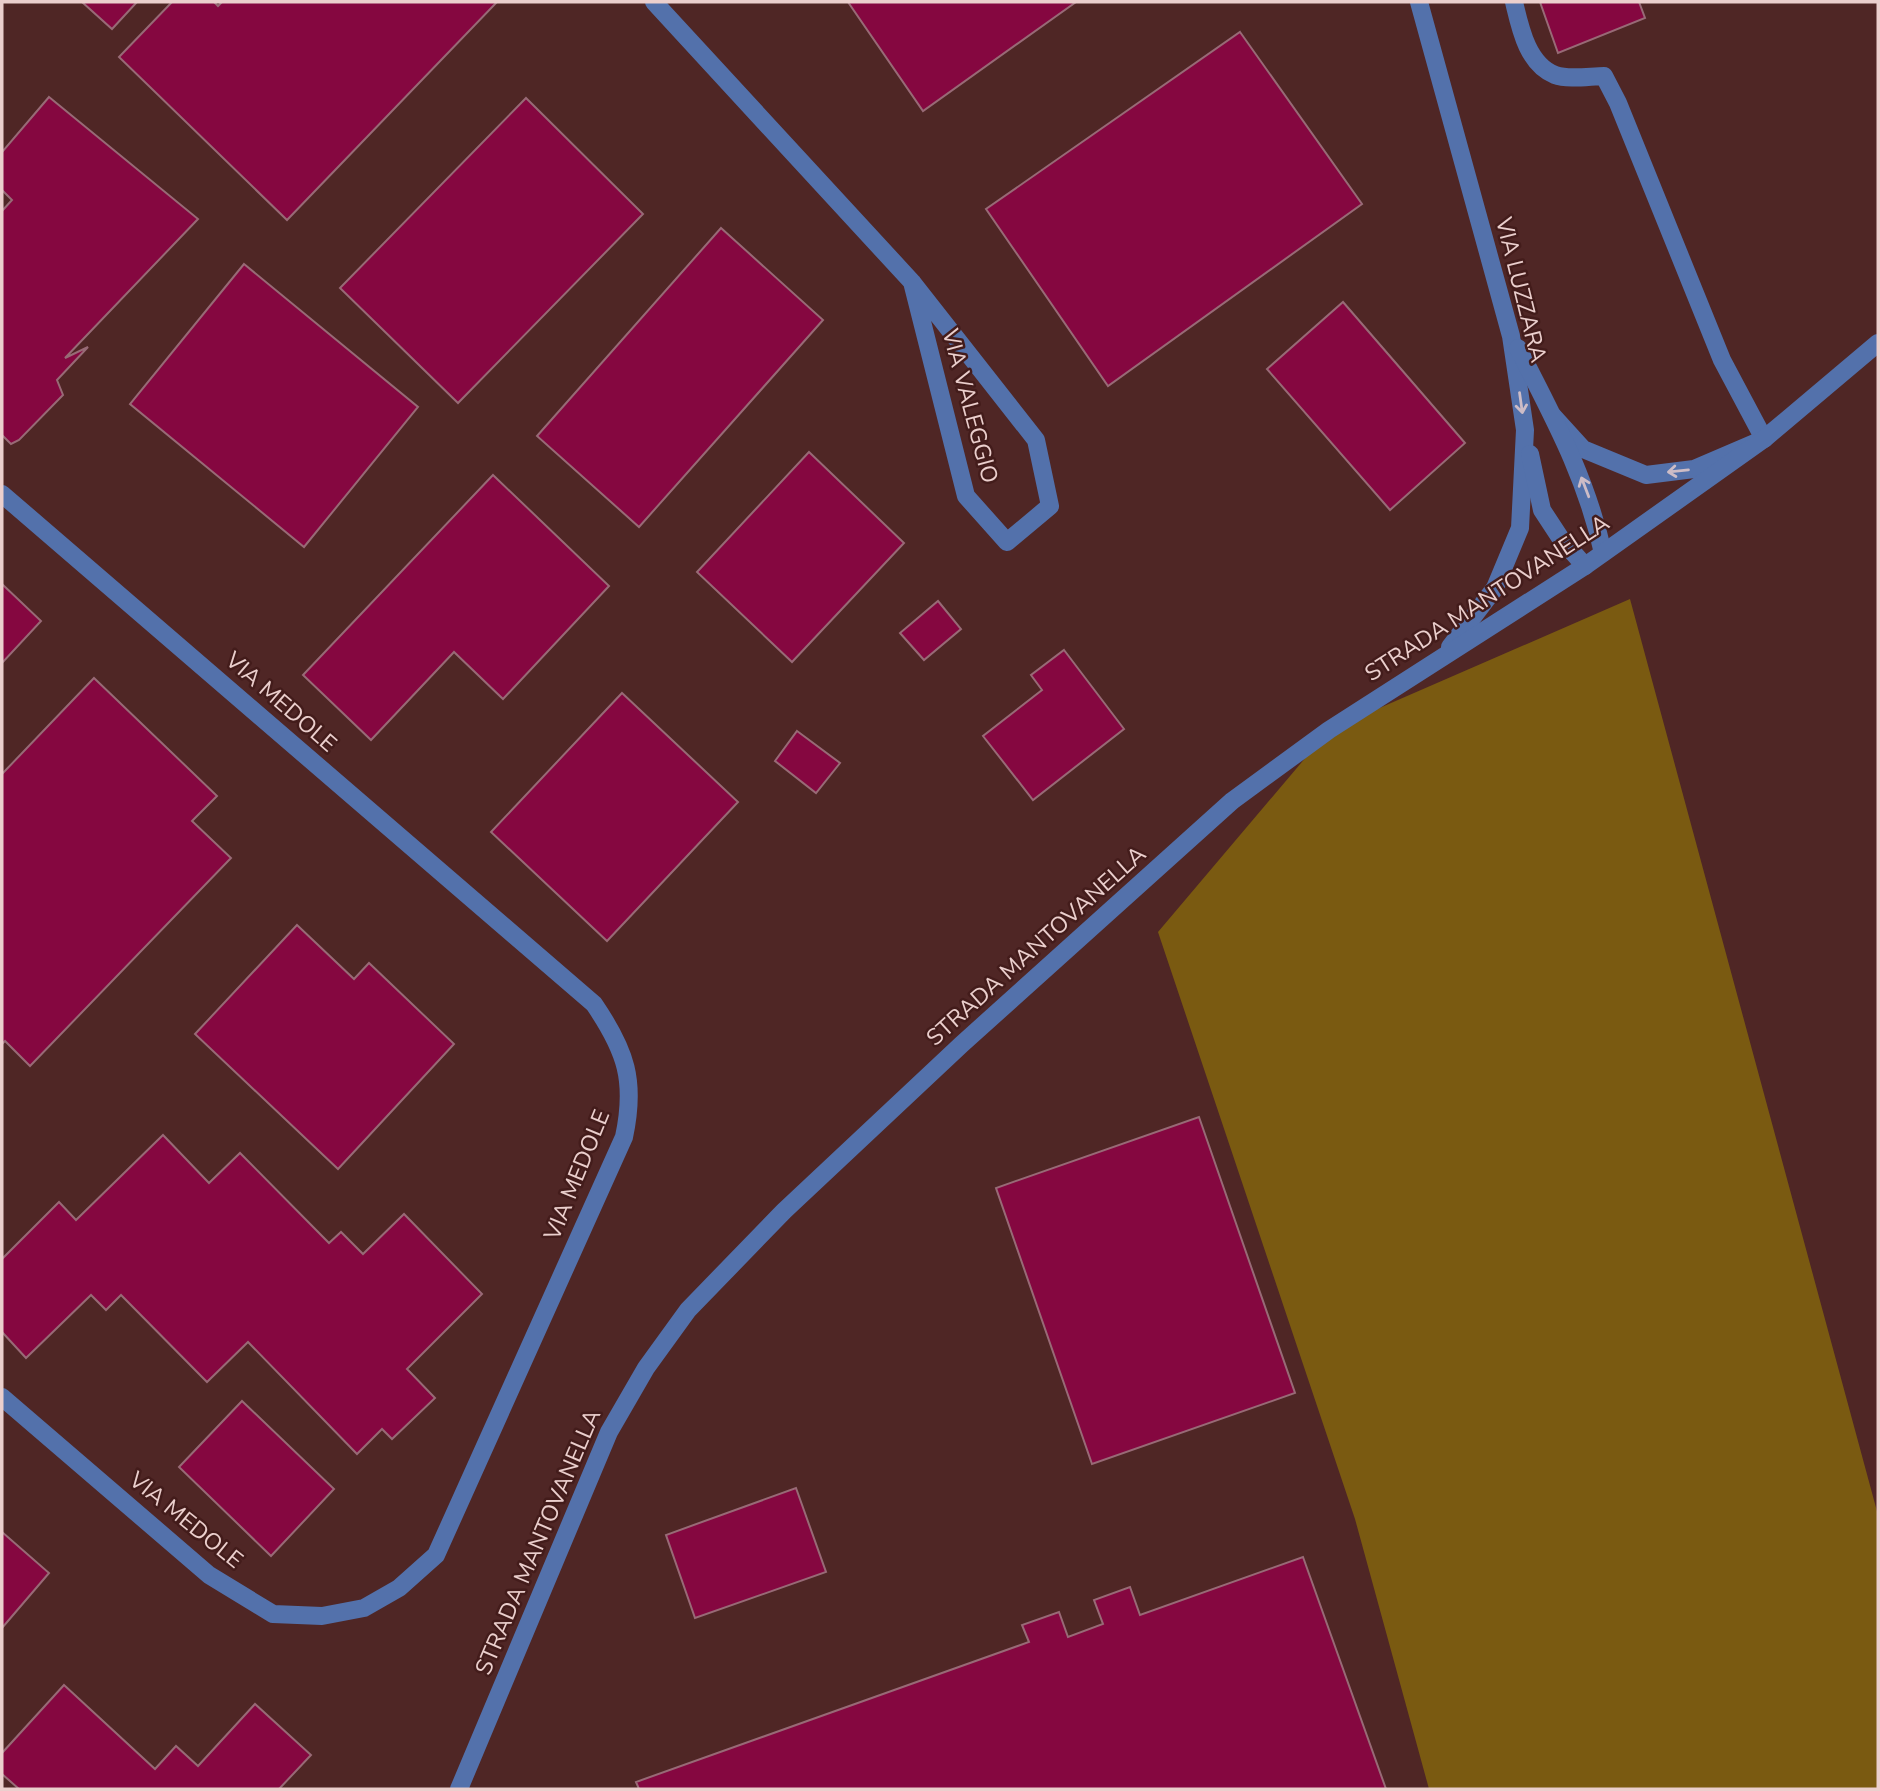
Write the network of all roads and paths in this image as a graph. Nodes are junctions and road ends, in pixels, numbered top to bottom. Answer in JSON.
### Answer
{"nodes":[{"id":1,"x":654,"y":2,"type":"edge"},
{"id":2,"x":1419,"y":2,"type":"edge"},
{"id":3,"x":1514,"y":2,"type":"edge"},
{"id":4,"x":912,"y":282,"type":"junction"},
{"id":5,"x":1511,"y":335,"type":"junction"},
{"id":6,"x":1878,"y":343,"type":"edge"},
{"id":7,"x":1553,"y":416,"type":"junction"},
{"id":8,"x":1525,"y":430,"type":"junction"},
{"id":9,"x":1764,"y":439,"type":"junction"},
{"id":10,"x":2,"y":494,"type":"edge"},
{"id":11,"x":1603,"y":553,"type":"junction"},
{"id":12,"x":1585,"y":566,"type":"junction"},
{"id":13,"x":1441,"y":658,"type":"junction"},
{"id":14,"x":2,"y":1397,"type":"edge"},
{"id":15,"x":459,"y":1789,"type":"edge"}],
"edges":[{"from":1,"to":4,"type":"street","name":"VIA VALEGGIO"},
{"from":2,"to":5,"type":"street","name":"VIA LUZZARA"},
{"from":3,"to":9,"type":"street"},
{"from":4,"to":4,"type":"street","name":"VIA VALEGGIO"},
{"from":5,"to":7,"type":"street"},
{"from":5,"to":8,"type":"street","name":"VIA LUZZARA","one_way":true},
{"from":6,"to":9,"type":"street","name":"STRADA MANTOVANELLA"},
{"from":9,"to":7,"type":"street","one_way":true},
{"from":11,"to":7,"type":"street","one_way":true},
{"from":8,"to":12,"type":"street"},
{"from":8,"to":13,"type":"street","name":"VIA LUZZARA"},
{"from":9,"to":11,"type":"street","name":"STRADA MANTOVANELLA"},
{"from":10,"to":14,"type":"street","name":"VIA MEDOLE"},
{"from":11,"to":12,"type":"street","name":"STRADA MANTOVANELLA"},
{"from":12,"to":13,"type":"street","name":"STRADA MANTOVANELLA"},
{"from":13,"to":15,"type":"street","name":"STRADA MANTOVANELLA"}]}
